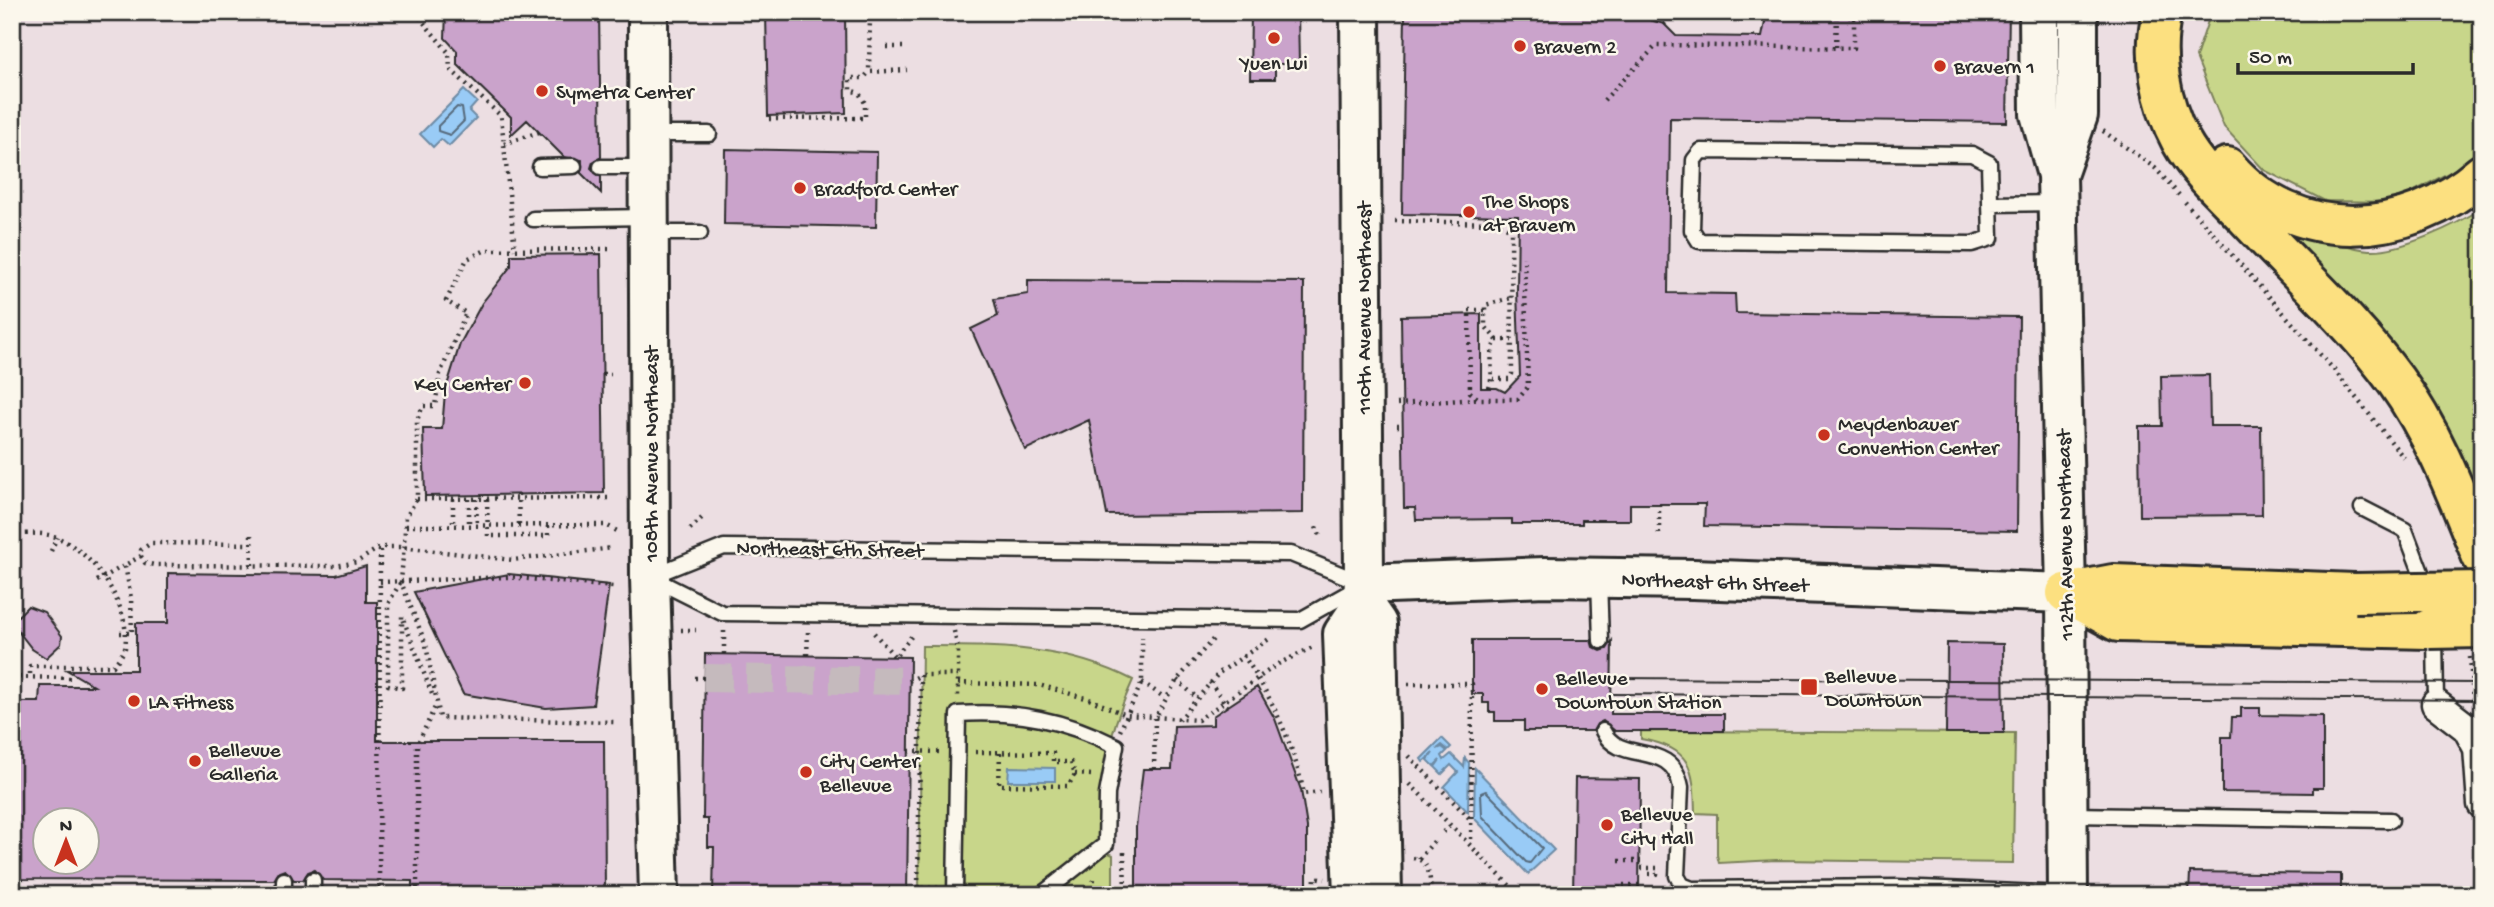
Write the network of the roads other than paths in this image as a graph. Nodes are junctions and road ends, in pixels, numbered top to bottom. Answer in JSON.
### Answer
{"nodes":[{"id":1,"x":648,"y":12,"type":"edge"},
{"id":2,"x":1360,"y":12,"type":"edge"},
{"id":3,"x":2039,"y":12,"type":"edge"},
{"id":4,"x":2078,"y":12,"type":"edge"},
{"id":5,"x":2162,"y":12,"type":"edge"},
{"id":6,"x":2187,"y":12,"type":"edge"},
{"id":7,"x":709,"y":134,"type":"dead end"},
{"id":8,"x":648,"y":151,"type":"junction"},
{"id":9,"x":574,"y":166,"type":"dead end"},
{"id":10,"x":540,"y":167,"type":"dead end"},
{"id":11,"x":601,"y":167,"type":"dead end"},
{"id":12,"x":2482,"y":174,"type":"edge"},
{"id":13,"x":2057,"y":189,"type":"junction"},
{"id":14,"x":1990,"y":204,"type":"junction"},
{"id":15,"x":533,"y":219,"type":"dead end"},
{"id":16,"x":648,"y":225,"type":"junction"},
{"id":17,"x":700,"y":233,"type":"dead end"},
{"id":18,"x":2362,"y":508,"type":"dead end"},
{"id":19,"x":2482,"y":557,"type":"edge"},
{"id":20,"x":650,"y":577,"type":"junction"},
{"id":21,"x":1599,"y":578,"type":"junction"},
{"id":22,"x":1363,"y":591,"type":"junction"},
{"id":23,"x":2482,"y":591,"type":"edge"},
{"id":24,"x":2066,"y":593,"type":"junction"},
{"id":25,"x":2354,"y":611,"type":"junction"},
{"id":26,"x":1601,"y":640,"type":"dead end"},
{"id":27,"x":2475,"y":640,"type":"edge"},
{"id":28,"x":2436,"y":704,"type":"joint"},
{"id":29,"x":1603,"y":731,"type":"dead end"},
{"id":30,"x":2482,"y":804,"type":"edge"},
{"id":31,"x":2067,"y":815,"type":"junction"},
{"id":32,"x":2391,"y":820,"type":"dead end"},
{"id":33,"x":955,"y":891,"type":"edge"},
{"id":34,"x":1897,"y":891,"type":"edge"},
{"id":35,"x":1972,"y":893,"type":"edge"},
{"id":36,"x":659,"y":895,"type":"edge"},
{"id":37,"x":1041,"y":895,"type":"edge"},
{"id":38,"x":1353,"y":895,"type":"edge"},
{"id":39,"x":1382,"y":895,"type":"edge"},
{"id":40,"x":2068,"y":895,"type":"edge"}],
"edges":[{"from":1,"to":8,"type":"main road","name":"108th Avenue Northeast"},
{"from":2,"to":22,"type":"main road","name":"110th Avenue Northeast"},
{"from":3,"to":13,"type":"main road","name":"112th Avenue Northeast"},
{"from":4,"to":13,"type":"main road","name":"112th Avenue Northeast"},
{"from":5,"to":19,"type":"highway"},
{"from":6,"to":12,"type":"highway"},
{"from":7,"to":8,"type":"lane"},
{"from":8,"to":11,"type":"lane"},
{"from":8,"to":16,"type":"main road","name":"108th Avenue Northeast"},
{"from":9,"to":10,"type":"lane"},
{"from":13,"to":14,"type":"lane"},
{"from":13,"to":24,"type":"main road","name":"112th Avenue Northeast"},
{"from":14,"to":14,"type":"lane"},
{"from":15,"to":16,"type":"lane"},
{"from":16,"to":17,"type":"lane"},
{"from":16,"to":20,"type":"main road","name":"108th Avenue Northeast"},
{"from":18,"to":28,"type":"lane"},
{"from":20,"to":22,"type":"lane","name":"Northeast 6th Street"},
{"from":20,"to":22,"type":"lane","name":"Northeast 6th Street"},
{"from":20,"to":36,"type":"main road","name":"108th Avenue Northeast"},
{"from":21,"to":22,"type":"main road","name":"Northeast 6th Street"},
{"from":21,"to":24,"type":"main road","name":"Northeast 6th Street"},
{"from":21,"to":26,"type":"lane"},
{"from":22,"to":38,"type":"main road"},
{"from":22,"to":39,"type":"main road","name":"110th Avenue Northeast"},
{"from":23,"to":25,"type":"highway","bridge":true},
{"from":24,"to":25,"type":"highway"},
{"from":24,"to":31,"type":"main road","name":"112th Avenue Northeast"},
{"from":25,"to":27,"type":"highway","bridge":true},
{"from":28,"to":30,"type":"street"},
{"from":29,"to":34,"type":"lane"},
{"from":31,"to":32,"type":"lane"},
{"from":31,"to":40,"type":"main road","name":"112th Avenue Northeast"},
{"from":33,"to":37,"type":"lane"},
{"from":34,"to":35,"type":"lane"},
{"from":35,"to":40,"type":"lane"}]}
